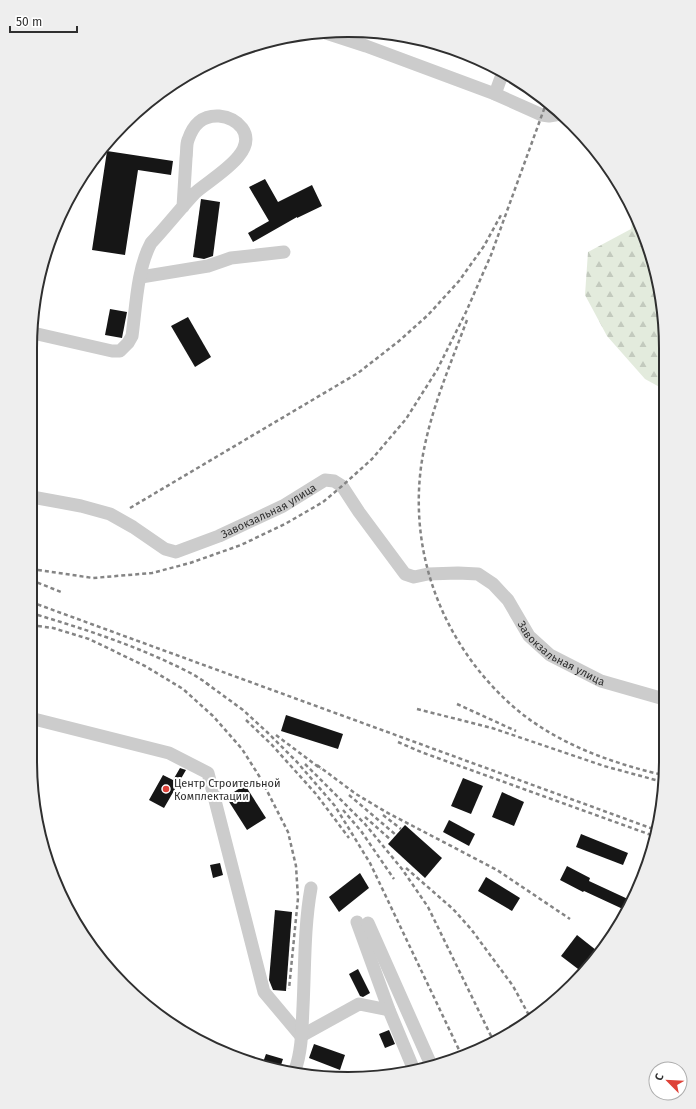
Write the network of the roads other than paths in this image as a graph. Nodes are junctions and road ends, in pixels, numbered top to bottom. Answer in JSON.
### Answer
{"nodes":[{"id":1,"x":340,"y":37,"type":"edge"},
{"id":2,"x":501,"y":77,"type":"edge"},
{"id":3,"x":495,"y":94,"type":"junction"},
{"id":4,"x":554,"y":115,"type":"edge"},
{"id":5,"x":183,"y":207,"type":"junction"},
{"id":6,"x":284,"y":252,"type":"dead end"},
{"id":7,"x":140,"y":277,"type":"junction"},
{"id":8,"x":38,"y":334,"type":"edge"},
{"id":9,"x":37,"y":498,"type":"edge"},
{"id":10,"x":659,"y":698,"type":"edge"},
{"id":11,"x":37,"y":720,"type":"edge"},
{"id":12,"x":311,"y":888,"type":"dead end"},
{"id":13,"x":389,"y":1010,"type":"junction"},
{"id":14,"x":301,"y":1036,"type":"junction"},
{"id":15,"x":429,"y":1061,"type":"edge"},
{"id":16,"x":412,"y":1065,"type":"edge"},
{"id":17,"x":296,"y":1067,"type":"edge"}],
"edges":[{"from":1,"to":3,"type":"street"},
{"from":2,"to":3,"type":"street"},
{"from":3,"to":4,"type":"street"},
{"from":5,"to":5,"type":"street"},
{"from":5,"to":7,"type":"street"},
{"from":6,"to":7,"type":"street"},
{"from":7,"to":8,"type":"street"},
{"from":9,"to":10,"type":"street","name":"Завокзальная улица"},
{"from":11,"to":14,"type":"street"},
{"from":12,"to":14,"type":"street"},
{"from":13,"to":14,"type":"street"},
{"from":13,"to":15,"type":"street"},
{"from":13,"to":16,"type":"street"},
{"from":14,"to":17,"type":"street"}]}
